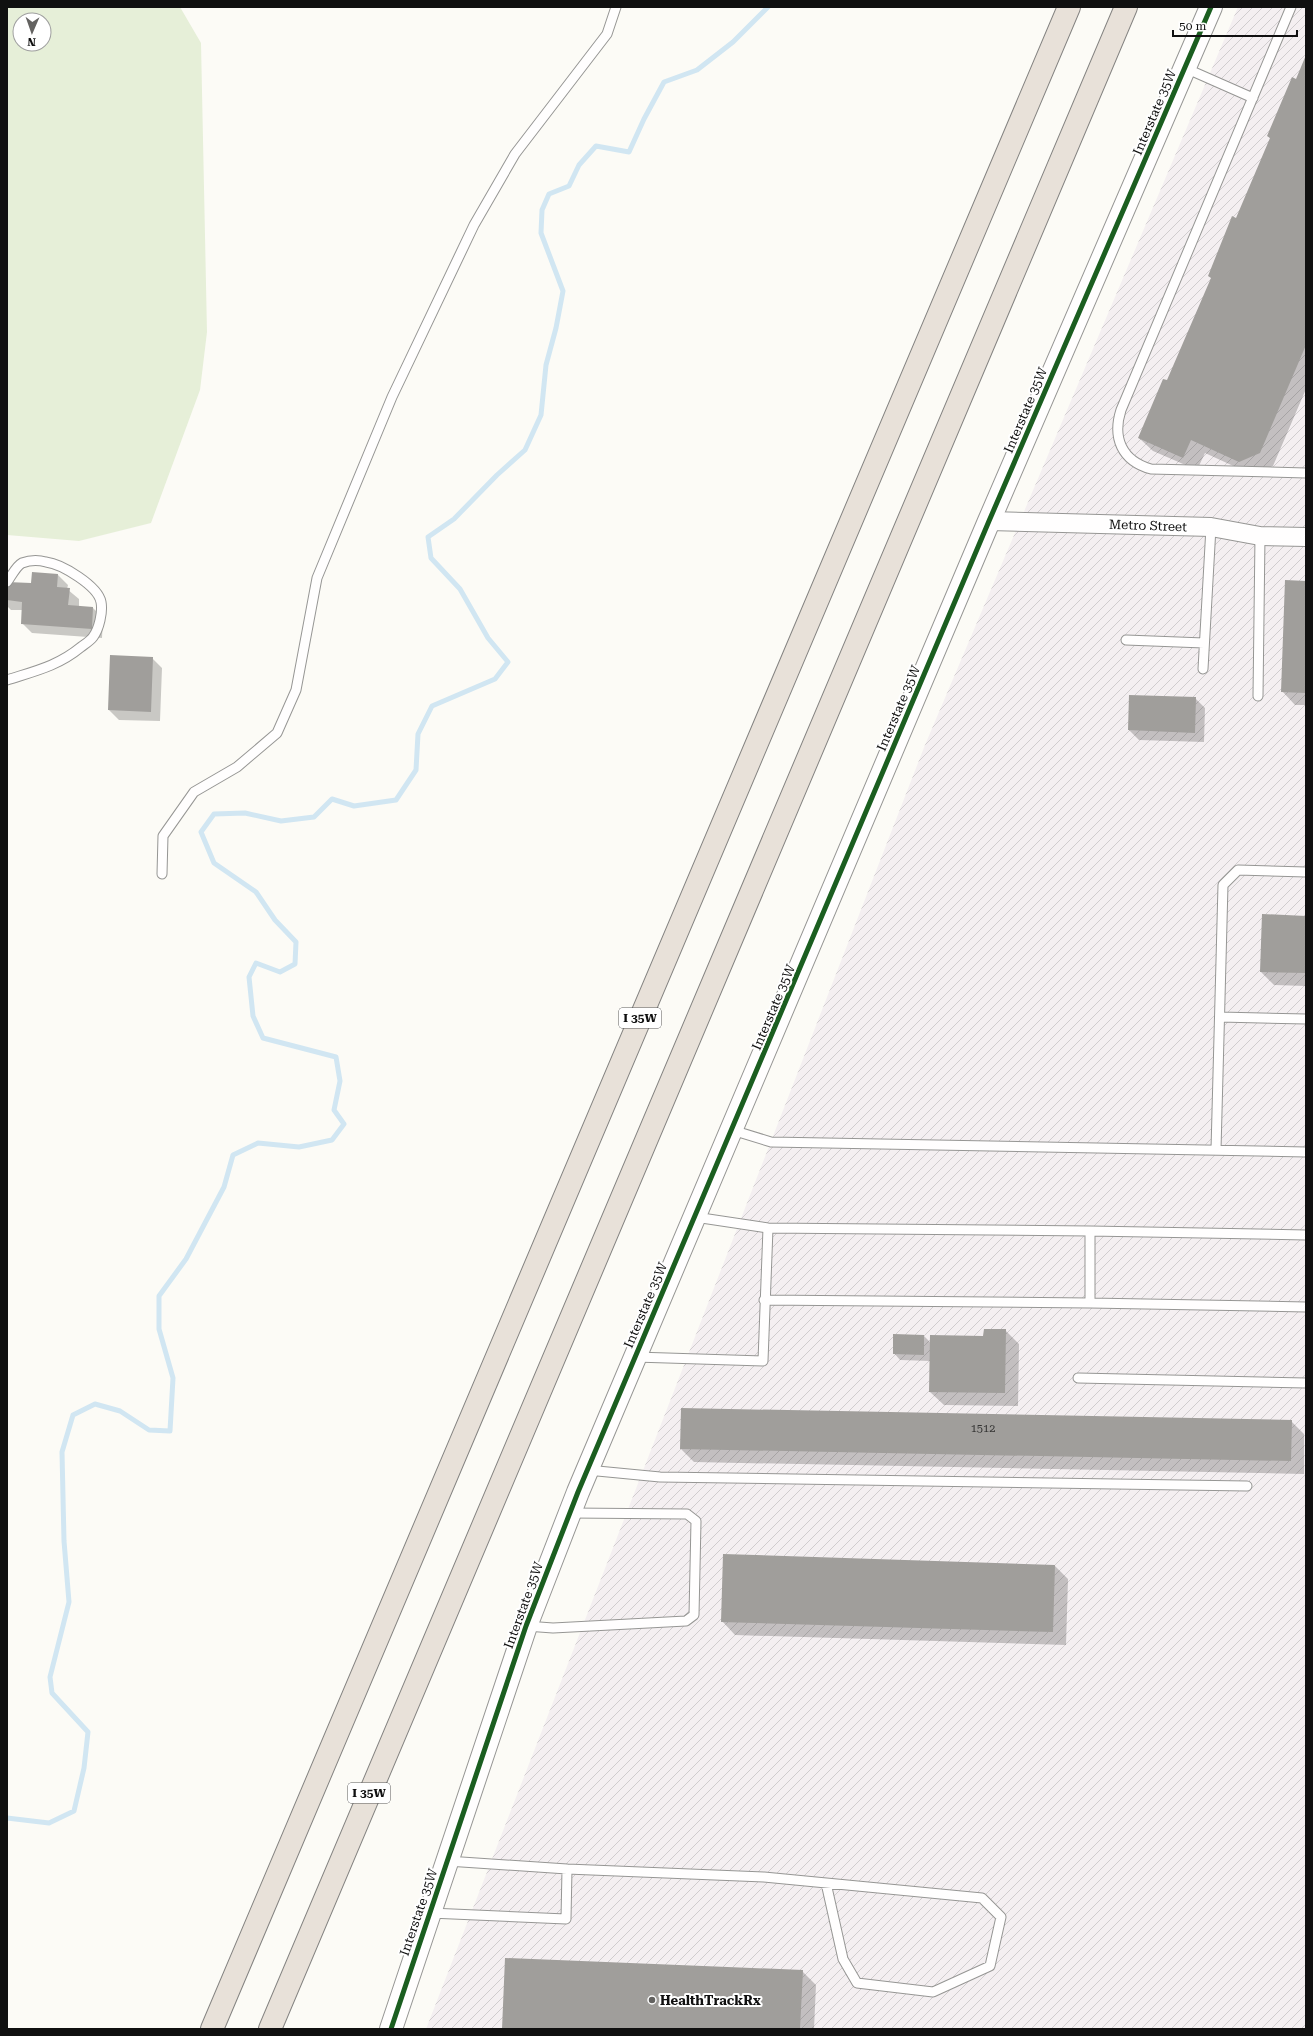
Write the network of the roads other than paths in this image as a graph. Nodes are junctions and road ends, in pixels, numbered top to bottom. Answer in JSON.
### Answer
{"nodes":[{"id":1,"x":616,"y":7,"type":"edge"},
{"id":2,"x":1069,"y":7,"type":"edge"},
{"id":3,"x":1126,"y":7,"type":"edge"},
{"id":4,"x":1211,"y":7,"type":"edge"},
{"id":5,"x":1291,"y":7,"type":"edge"},
{"id":6,"x":1185,"y":68,"type":"junction"},
{"id":7,"x":1253,"y":98,"type":"junction"},
{"id":8,"x":1306,"y":474,"type":"edge"},
{"id":9,"x":989,"y":521,"type":"junction"},
{"id":10,"x":1211,"y":527,"type":"junction"},
{"id":11,"x":1260,"y":536,"type":"junction"},
{"id":12,"x":1306,"y":537,"type":"edge"},
{"id":13,"x":7,"y":582,"type":"edge"},
{"id":14,"x":1126,"y":640,"type":"dead end"},
{"id":15,"x":1204,"y":643,"type":"junction"},
{"id":16,"x":1203,"y":669,"type":"dead end"},
{"id":17,"x":7,"y":680,"type":"edge"},
{"id":18,"x":1258,"y":696,"type":"dead end"},
{"id":19,"x":1306,"y":872,"type":"edge"},
{"id":20,"x":162,"y":874,"type":"dead end"},
{"id":21,"x":1220,"y":1017,"type":"junction"},
{"id":22,"x":1306,"y":1019,"type":"edge"},
{"id":23,"x":732,"y":1130,"type":"junction"},
{"id":24,"x":1216,"y":1150,"type":"junction"},
{"id":25,"x":1306,"y":1152,"type":"edge"},
{"id":26,"x":695,"y":1217,"type":"junction"},
{"id":27,"x":768,"y":1228,"type":"junction"},
{"id":28,"x":1090,"y":1230,"type":"junction"},
{"id":29,"x":1306,"y":1235,"type":"edge"},
{"id":30,"x":764,"y":1300,"type":"junction"},
{"id":31,"x":1090,"y":1303,"type":"junction"},
{"id":32,"x":1306,"y":1307,"type":"edge"},
{"id":33,"x":635,"y":1357,"type":"junction"},
{"id":34,"x":1078,"y":1378,"type":"dead end"},
{"id":35,"x":1306,"y":1383,"type":"edge"},
{"id":36,"x":587,"y":1470,"type":"junction"},
{"id":37,"x":1247,"y":1486,"type":"dead end"},
{"id":38,"x":570,"y":1513,"type":"junction"},
{"id":39,"x":526,"y":1626,"type":"junction"},
{"id":40,"x":447,"y":1860,"type":"junction"},
{"id":41,"x":567,"y":1869,"type":"junction"},
{"id":42,"x":826,"y":1883,"type":"junction"},
{"id":43,"x":430,"y":1913,"type":"junction"},
{"id":44,"x":212,"y":2029,"type":"edge"},
{"id":45,"x":270,"y":2029,"type":"edge"},
{"id":46,"x":391,"y":2029,"type":"edge"}],
"edges":[{"from":1,"to":20,"type":"lane"},
{"from":2,"to":44,"type":"highway","number":"I 35W"},
{"from":3,"to":45,"type":"highway","number":"I 35W"},
{"from":4,"to":6,"type":"street","name":"Interstate 35W"},
{"from":5,"to":7,"type":"lane"},
{"from":6,"to":7,"type":"lane"},
{"from":6,"to":9,"type":"street","name":"Interstate 35W"},
{"from":7,"to":8,"type":"lane"},
{"from":9,"to":10,"type":"street","name":"Metro Street"},
{"from":9,"to":23,"type":"street","name":"Interstate 35W"},
{"from":10,"to":11,"type":"street","name":"Metro Street"},
{"from":10,"to":15,"type":"lane"},
{"from":11,"to":12,"type":"street","name":"Metro Street"},
{"from":11,"to":18,"type":"lane"},
{"from":13,"to":17,"type":"lane"},
{"from":14,"to":15,"type":"lane"},
{"from":15,"to":16,"type":"lane"},
{"from":19,"to":21,"type":"lane"},
{"from":21,"to":22,"type":"lane"},
{"from":21,"to":24,"type":"lane"},
{"from":23,"to":24,"type":"lane"},
{"from":23,"to":26,"type":"street","name":"Interstate 35W"},
{"from":24,"to":25,"type":"lane"},
{"from":26,"to":27,"type":"lane"},
{"from":26,"to":33,"type":"street","name":"Interstate 35W"},
{"from":27,"to":28,"type":"lane"},
{"from":27,"to":30,"type":"lane"},
{"from":28,"to":29,"type":"lane"},
{"from":28,"to":31,"type":"lane"},
{"from":30,"to":31,"type":"lane"},
{"from":30,"to":33,"type":"lane"},
{"from":31,"to":32,"type":"lane"},
{"from":33,"to":36,"type":"street","name":"Interstate 35W"},
{"from":34,"to":35,"type":"lane"},
{"from":36,"to":37,"type":"lane"},
{"from":36,"to":38,"type":"street","name":"Interstate 35W"},
{"from":38,"to":39,"type":"street","name":"Interstate 35W"},
{"from":38,"to":39,"type":"lane"},
{"from":39,"to":40,"type":"street","name":"Interstate 35W"},
{"from":40,"to":41,"type":"lane"},
{"from":40,"to":43,"type":"street","name":"Interstate 35W"},
{"from":41,"to":42,"type":"lane"},
{"from":41,"to":43,"type":"lane"},
{"from":42,"to":42,"type":"lane"},
{"from":43,"to":46,"type":"street","name":"Interstate 35W"}]}
